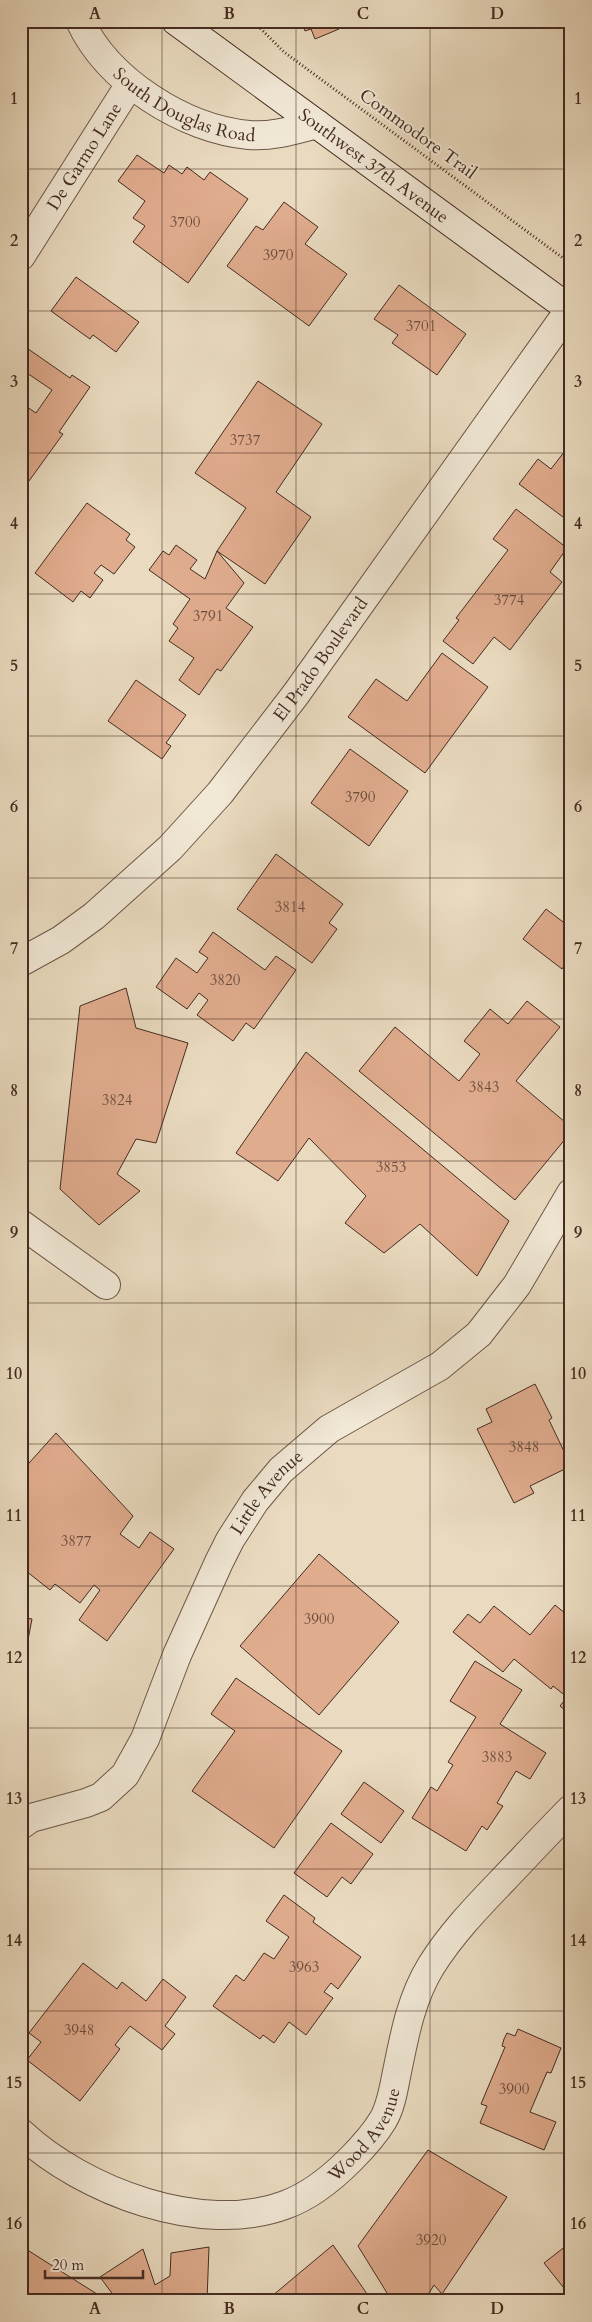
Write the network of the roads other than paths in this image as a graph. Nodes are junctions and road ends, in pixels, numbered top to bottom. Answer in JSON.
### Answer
{"nodes":[{"id":1,"x":80,"y":21,"type":"edge"},
{"id":2,"x":176,"y":21,"type":"edge"},
{"id":3,"x":204,"y":21,"type":"edge"},
{"id":4,"x":213,"y":47,"type":"junction"},
{"id":5,"x":130,"y":84,"type":"junction"},
{"id":6,"x":317,"y":124,"type":"junction"},
{"id":7,"x":21,"y":256,"type":"edge"},
{"id":8,"x":570,"y":309,"type":"edge"},
{"id":9,"x":21,"y":962,"type":"edge"},
{"id":10,"x":571,"y":1193,"type":"edge"},
{"id":11,"x":21,"y":1224,"type":"edge"},
{"id":12,"x":106,"y":1285,"type":"dead end"},
{"id":13,"x":571,"y":1809,"type":"edge"},
{"id":14,"x":21,"y":1825,"type":"edge"},
{"id":15,"x":21,"y":2133,"type":"edge"}],
"edges":[{"from":1,"to":5,"type":"street","name":"South Douglas Road"},
{"from":2,"to":4,"type":"street","name":"Southwest 37th Avenue"},
{"from":3,"to":4,"type":"street"},
{"from":4,"to":6,"type":"street","name":"Southwest 37th Avenue"},
{"from":5,"to":6,"type":"street","name":"South Douglas Road"},
{"from":5,"to":7,"type":"street","name":"De Garmo Lane"},
{"from":6,"to":8,"type":"street","name":"Southwest 37th Avenue"},
{"from":8,"to":9,"type":"street","name":"El Prado Boulevard"},
{"from":10,"to":14,"type":"street","name":"Little Avenue"},
{"from":11,"to":12,"type":"street"},
{"from":13,"to":15,"type":"street","name":"Wood Avenue"}]}
